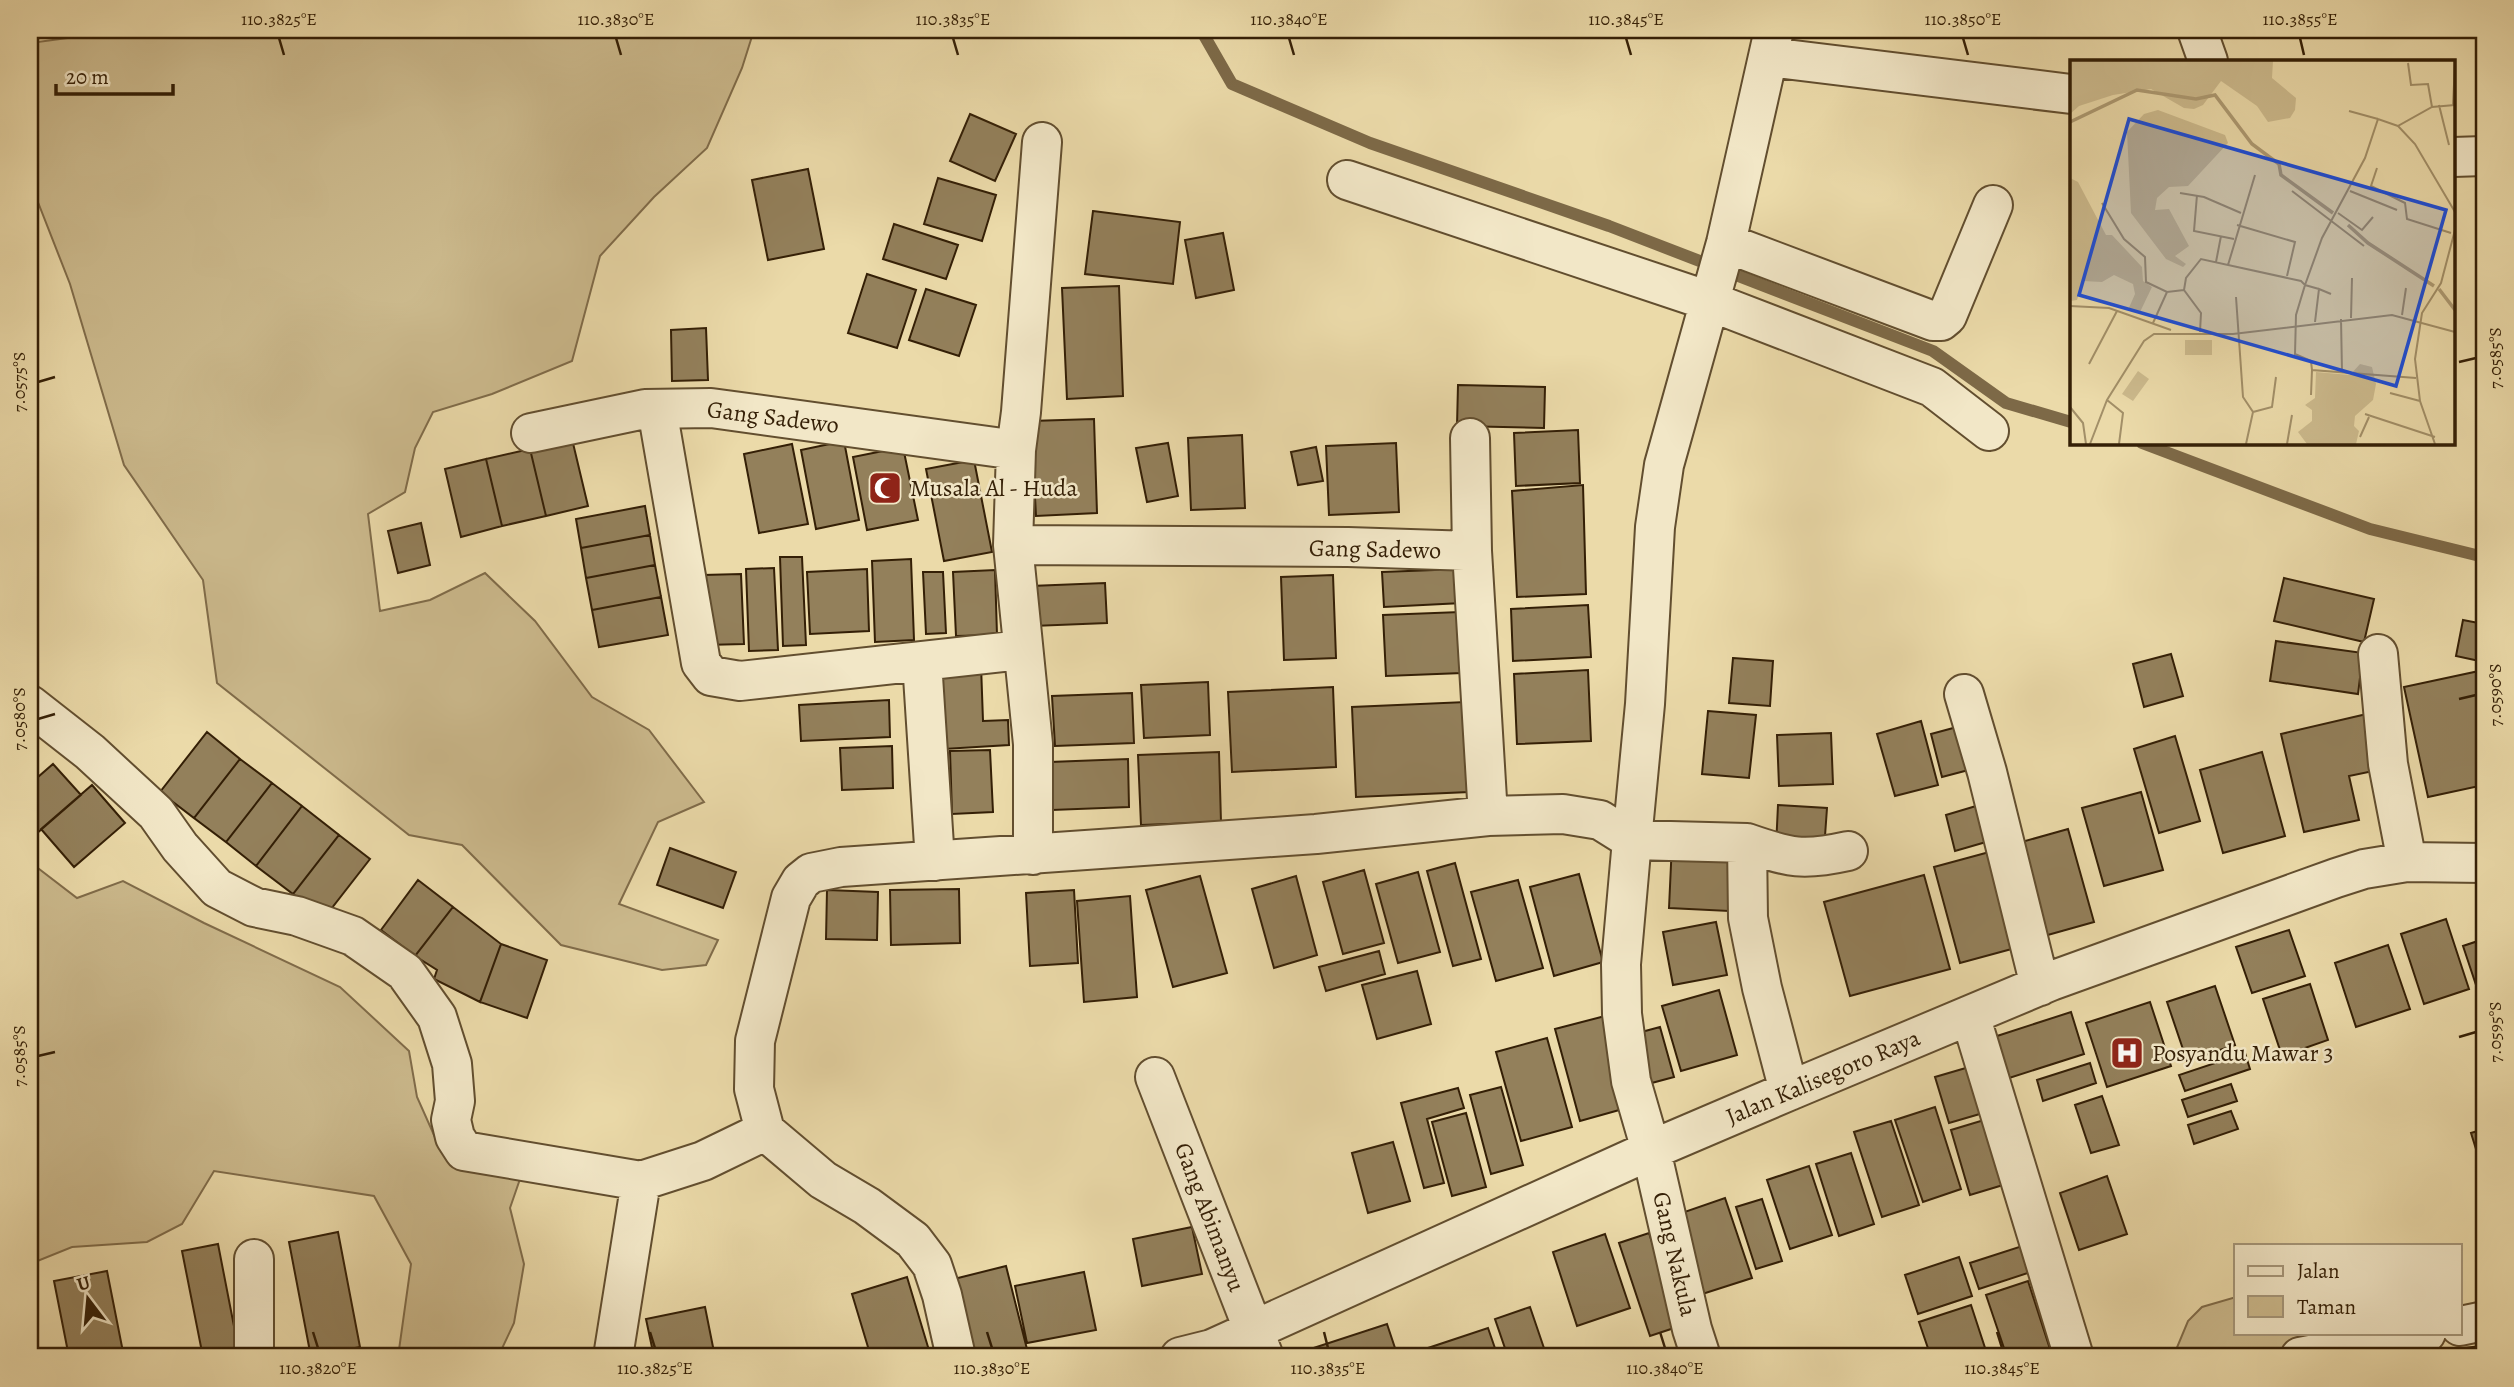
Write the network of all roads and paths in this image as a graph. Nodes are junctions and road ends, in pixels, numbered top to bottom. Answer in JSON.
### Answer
{"nodes":[{"id":1,"x":2197,"y":30,"type":"edge"},
{"id":2,"x":1771,"y":43,"type":"edge"},
{"id":3,"x":2208,"y":60,"type":"edge"},
{"id":4,"x":2070,"y":94,"type":"edge"},
{"id":5,"x":1042,"y":142,"type":"dead end"},
{"id":6,"x":2484,"y":156,"type":"edge"},
{"id":7,"x":2454,"y":157,"type":"edge"},
{"id":8,"x":1347,"y":180,"type":"dead end"},
{"id":9,"x":1993,"y":205,"type":"dead end"},
{"id":10,"x":1724,"y":250,"type":"junction"},
{"id":11,"x":1710,"y":300,"type":"junction"},
{"id":12,"x":657,"y":408,"type":"junction"},
{"id":13,"x":1989,"y":431,"type":"dead end"},
{"id":14,"x":530,"y":433,"type":"dead end"},
{"id":15,"x":1470,"y":438,"type":"dead end"},
{"id":16,"x":1016,"y":450,"type":"junction"},
{"id":17,"x":1013,"y":545,"type":"junction"},
{"id":18,"x":1472,"y":551,"type":"junction"},
{"id":19,"x":1022,"y":650,"type":"junction"},
{"id":20,"x":2378,"y":654,"type":"dead end"},
{"id":21,"x":922,"y":662,"type":"junction"},
{"id":22,"x":1964,"y":694,"type":"dead end"},
{"id":23,"x":30,"y":705,"type":"edge"},
{"id":24,"x":1488,"y":816,"type":"junction"},
{"id":25,"x":1632,"y":840,"type":"junction"},
{"id":26,"x":1747,"y":843,"type":"junction"},
{"id":27,"x":1848,"y":851,"type":"dead end"},
{"id":28,"x":1033,"y":855,"type":"junction"},
{"id":29,"x":935,"y":861,"type":"junction"},
{"id":30,"x":2406,"y":862,"type":"junction"},
{"id":31,"x":2484,"y":863,"type":"edge"},
{"id":32,"x":2040,"y":986,"type":"junction"},
{"id":33,"x":1970,"y":1015,"type":"junction"},
{"id":34,"x":1155,"y":1077,"type":"dead end"},
{"id":35,"x":1789,"y":1091,"type":"junction"},
{"id":36,"x":765,"y":1131,"type":"junction"},
{"id":37,"x":1651,"y":1150,"type":"junction"},
{"id":38,"x":640,"y":1181,"type":"junction"},
{"id":39,"x":254,"y":1259,"type":"dead end"},
{"id":40,"x":2484,"y":1321,"type":"edge"},
{"id":41,"x":2462,"y":1326,"type":"edge"},
{"id":42,"x":2421,"y":1334,"type":"edge"},
{"id":43,"x":1259,"y":1344,"type":"edge"},
{"id":44,"x":254,"y":1357,"type":"edge"},
{"id":45,"x":613,"y":1357,"type":"edge"},
{"id":46,"x":956,"y":1357,"type":"edge"},
{"id":47,"x":1180,"y":1357,"type":"edge"},
{"id":48,"x":1701,"y":1357,"type":"edge"},
{"id":49,"x":2074,"y":1357,"type":"edge"},
{"id":50,"x":2300,"y":1357,"type":"edge"}],
"edges":[{"from":1,"to":3,"type":"street"},
{"from":2,"to":4,"type":"street"},
{"from":2,"to":10,"type":"street"},
{"from":5,"to":16,"type":"street"},
{"from":6,"to":7,"type":"street"},
{"from":8,"to":11,"type":"street"},
{"from":9,"to":10,"type":"street"},
{"from":10,"to":11,"type":"street"},
{"from":11,"to":13,"type":"street"},
{"from":11,"to":25,"type":"street"},
{"from":12,"to":14,"type":"street","name":"Gang Sadewo"},
{"from":12,"to":16,"type":"street","name":"Gang Sadewo"},
{"from":12,"to":21,"type":"street"},
{"from":15,"to":18,"type":"street"},
{"from":16,"to":17,"type":"street"},
{"from":17,"to":18,"type":"street","name":"Gang Sadewo"},
{"from":17,"to":19,"type":"street"},
{"from":18,"to":24,"type":"street","name":"Gang Sadewo"},
{"from":19,"to":21,"type":"street"},
{"from":19,"to":28,"type":"street"},
{"from":20,"to":30,"type":"street"},
{"from":21,"to":29,"type":"street"},
{"from":22,"to":32,"type":"street"},
{"from":23,"to":38,"type":"street"},
{"from":24,"to":25,"type":"street"},
{"from":24,"to":28,"type":"street"},
{"from":25,"to":26,"type":"street"},
{"from":25,"to":37,"type":"street"},
{"from":26,"to":27,"type":"street"},
{"from":26,"to":35,"type":"street"},
{"from":28,"to":29,"type":"street"},
{"from":29,"to":36,"type":"street"},
{"from":30,"to":31,"type":"street","name":"Jalan Kalisegoro Raya"},
{"from":30,"to":32,"type":"street","name":"Jalan Kalisegoro Raya"},
{"from":32,"to":33,"type":"street","name":"Jalan Kalisegoro Raya"},
{"from":33,"to":35,"type":"street","name":"Jalan Kalisegoro Raya"},
{"from":33,"to":49,"type":"street"},
{"from":34,"to":43,"type":"street","name":"Gang Abimanyu"},
{"from":35,"to":37,"type":"street","name":"Jalan Kalisegoro Raya"},
{"from":36,"to":38,"type":"street"},
{"from":36,"to":46,"type":"street"},
{"from":37,"to":43,"type":"street","name":"Jalan Kalisegoro Raya"},
{"from":37,"to":48,"type":"street","name":"Gang Nakula"},
{"from":38,"to":45,"type":"street"},
{"from":39,"to":44,"type":"street"},
{"from":40,"to":41,"type":"street"},
{"from":42,"to":50,"type":"street"},
{"from":43,"to":47,"type":"street","name":"Jalan Kalisegoro Raya"}]}
